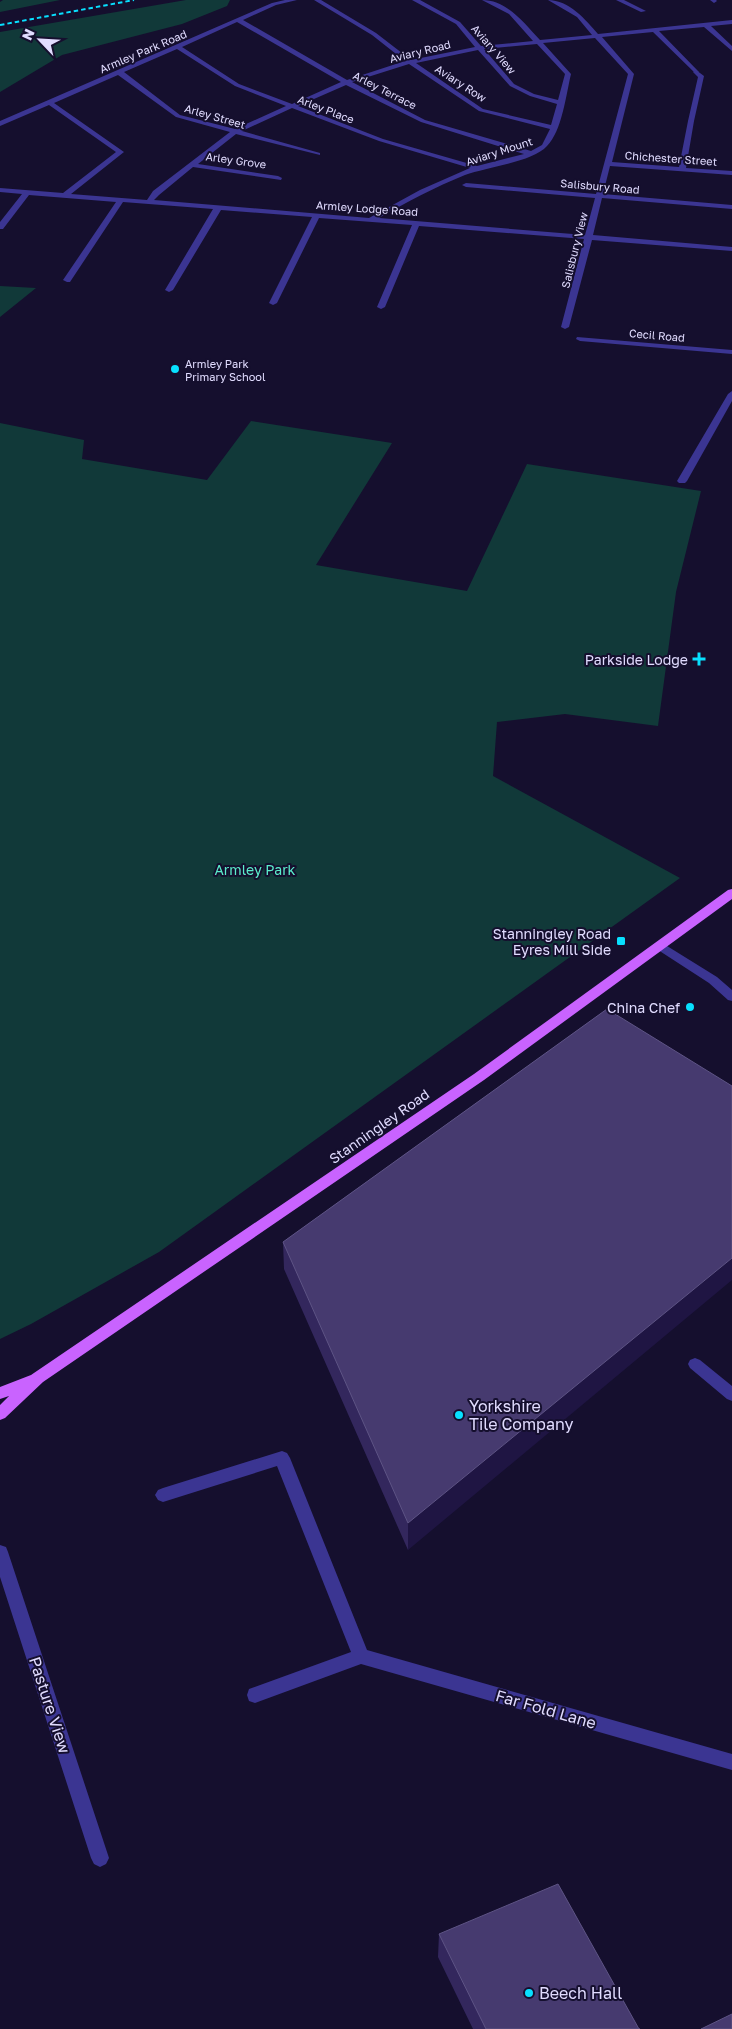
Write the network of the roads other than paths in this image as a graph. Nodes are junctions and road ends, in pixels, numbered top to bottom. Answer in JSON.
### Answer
{"nodes":[{"id":1,"x":294,"y":0,"type":"edge"},
{"id":2,"x":317,"y":0,"type":"edge"},
{"id":3,"x":415,"y":0,"type":"edge"},
{"id":4,"x":486,"y":0,"type":"edge"},
{"id":5,"x":550,"y":0,"type":"edge"},
{"id":6,"x":619,"y":0,"type":"edge"},
{"id":7,"x":643,"y":11,"type":"dead end"},
{"id":8,"x":238,"y":20,"type":"junction"},
{"id":9,"x":732,"y":22,"type":"edge"},
{"id":10,"x":706,"y":25,"type":"junction"},
{"id":11,"x":654,"y":30,"type":"junction"},
{"id":12,"x":596,"y":35,"type":"junction"},
{"id":13,"x":539,"y":41,"type":"junction"},
{"id":14,"x":178,"y":47,"type":"junction"},
{"id":15,"x":480,"y":48,"type":"junction"},
{"id":16,"x":732,"y":49,"type":"edge"},
{"id":17,"x":410,"y":62,"type":"junction"},
{"id":18,"x":118,"y":72,"type":"junction"},
{"id":19,"x":346,"y":82,"type":"junction"},
{"id":20,"x":49,"y":102,"type":"junction"},
{"id":21,"x":561,"y":102,"type":"junction"},
{"id":22,"x":290,"y":106,"type":"junction"},
{"id":23,"x":0,"y":124,"type":"edge"},
{"id":24,"x":554,"y":128,"type":"junction"},
{"id":25,"x":234,"y":132,"type":"junction"},
{"id":26,"x":318,"y":154,"type":"dead end"},
{"id":27,"x":532,"y":154,"type":"junction"},
{"id":28,"x":608,"y":164,"type":"junction"},
{"id":29,"x":191,"y":165,"type":"junction"},
{"id":30,"x":477,"y":168,"type":"junction"},
{"id":31,"x":682,"y":170,"type":"junction"},
{"id":32,"x":732,"y":173,"type":"edge"},
{"id":33,"x":278,"y":178,"type":"dead end"},
{"id":34,"x":466,"y":185,"type":"dead end"},
{"id":35,"x":0,"y":190,"type":"edge"},
{"id":36,"x":27,"y":192,"type":"junction"},
{"id":37,"x":65,"y":195,"type":"junction"},
{"id":38,"x":599,"y":197,"type":"junction"},
{"id":39,"x":120,"y":201,"type":"junction"},
{"id":40,"x":149,"y":202,"type":"junction"},
{"id":41,"x":732,"y":207,"type":"edge"},
{"id":42,"x":218,"y":208,"type":"junction"},
{"id":43,"x":317,"y":215,"type":"junction"},
{"id":44,"x":372,"y":219,"type":"junction"},
{"id":45,"x":417,"y":223,"type":"junction"},
{"id":46,"x":0,"y":227,"type":"edge"},
{"id":47,"x":589,"y":236,"type":"junction"},
{"id":48,"x":732,"y":249,"type":"edge"},
{"id":49,"x":67,"y":280,"type":"dead end"},
{"id":50,"x":169,"y":290,"type":"dead end"},
{"id":51,"x":273,"y":302,"type":"dead end"},
{"id":52,"x":381,"y":307,"type":"dead end"},
{"id":53,"x":565,"y":327,"type":"dead end"},
{"id":54,"x":580,"y":339,"type":"dead end"},
{"id":55,"x":732,"y":352,"type":"edge"},
{"id":56,"x":732,"y":394,"type":"edge"},
{"id":57,"x":682,"y":481,"type":"dead end"},
{"id":58,"x":732,"y":893,"type":"edge"},
{"id":59,"x":659,"y":945,"type":"junction"},
{"id":60,"x":732,"y":996,"type":"edge"},
{"id":61,"x":695,"y":1364,"type":"dead end"},
{"id":62,"x":38,"y":1378,"type":"junction"},
{"id":63,"x":0,"y":1393,"type":"edge"},
{"id":64,"x":732,"y":1395,"type":"edge"},
{"id":65,"x":0,"y":1414,"type":"edge"},
{"id":66,"x":163,"y":1495,"type":"dead end"},
{"id":67,"x":0,"y":1552,"type":"edge"},
{"id":68,"x":360,"y":1656,"type":"junction"},
{"id":69,"x":255,"y":1695,"type":"dead end"},
{"id":70,"x":732,"y":1762,"type":"edge"},
{"id":71,"x":100,"y":1858,"type":"dead end"}],
"edges":[{"from":1,"to":8,"type":"street","name":"Armley Park Road"},
{"from":2,"to":17,"type":"street","name":"Aviary Row"},
{"from":3,"to":15,"type":"street","name":"Aviary View"},
{"from":4,"to":13,"type":"street","name":"Aviary Mount"},
{"from":5,"to":12,"type":"street"},
{"from":6,"to":7,"type":"street"},
{"from":8,"to":14,"type":"street","name":"Armley Park Road"},
{"from":8,"to":19,"type":"street","name":"Arley Terrace"},
{"from":9,"to":10,"type":"street","name":"Aviary Road"},
{"from":10,"to":11,"type":"street","name":"Aviary Road"},
{"from":10,"to":16,"type":"street"},
{"from":11,"to":12,"type":"street","name":"Aviary Road"},
{"from":11,"to":31,"type":"street"},
{"from":12,"to":13,"type":"street","name":"Aviary Road"},
{"from":12,"to":28,"type":"street","name":"Salisbury View"},
{"from":13,"to":15,"type":"street","name":"Aviary Road"},
{"from":13,"to":21,"type":"street","name":"Aviary Mount"},
{"from":14,"to":18,"type":"street","name":"Armley Park Road"},
{"from":14,"to":22,"type":"street","name":"Arley Place"},
{"from":15,"to":17,"type":"street","name":"Aviary Road"},
{"from":15,"to":21,"type":"street","name":"Aviary View"},
{"from":17,"to":19,"type":"street","name":"Aviary Road"},
{"from":17,"to":24,"type":"street","name":"Aviary Row"},
{"from":18,"to":20,"type":"street","name":"Armley Park Road"},
{"from":18,"to":25,"type":"street","name":"Arley Street"},
{"from":19,"to":22,"type":"street","name":"Aviary Road"},
{"from":19,"to":27,"type":"street","name":"Arley Terrace"},
{"from":20,"to":23,"type":"street","name":"Armley Park Road"},
{"from":20,"to":37,"type":"street"},
{"from":21,"to":24,"type":"street","name":"Aviary Mount"},
{"from":22,"to":25,"type":"street","name":"Aviary Road"},
{"from":22,"to":30,"type":"street","name":"Arley Place"},
{"from":24,"to":27,"type":"street","name":"Aviary Mount"},
{"from":25,"to":26,"type":"street","name":"Arley Street"},
{"from":25,"to":29,"type":"street","name":"Aviary Road"},
{"from":27,"to":30,"type":"street","name":"Aviary Mount"},
{"from":28,"to":31,"type":"street","name":"Chichester Street"},
{"from":28,"to":38,"type":"street","name":"Salisbury View"},
{"from":29,"to":33,"type":"street","name":"Arley Grove"},
{"from":29,"to":40,"type":"street","name":"Aviary Road"},
{"from":30,"to":44,"type":"street","name":"Aviary Mount"},
{"from":31,"to":32,"type":"street","name":"Chichester Street"},
{"from":34,"to":38,"type":"street","name":"Salisbury Road"},
{"from":35,"to":36,"type":"street","name":"Armley Lodge Road"},
{"from":36,"to":37,"type":"street","name":"Armley Lodge Road"},
{"from":36,"to":46,"type":"street"},
{"from":37,"to":39,"type":"street","name":"Armley Lodge Road"},
{"from":38,"to":41,"type":"street","name":"Salisbury Road"},
{"from":38,"to":47,"type":"street","name":"Salisbury View"},
{"from":39,"to":40,"type":"street","name":"Armley Lodge Road"},
{"from":39,"to":49,"type":"street"},
{"from":40,"to":42,"type":"street","name":"Armley Lodge Road"},
{"from":42,"to":43,"type":"street","name":"Armley Lodge Road"},
{"from":42,"to":50,"type":"street"},
{"from":43,"to":44,"type":"street","name":"Armley Lodge Road"},
{"from":43,"to":51,"type":"street"},
{"from":44,"to":45,"type":"street","name":"Armley Lodge Road"},
{"from":45,"to":47,"type":"street","name":"Armley Lodge Road"},
{"from":45,"to":52,"type":"street"},
{"from":47,"to":48,"type":"street","name":"Armley Lodge Road"},
{"from":47,"to":53,"type":"street","name":"Salisbury View"},
{"from":54,"to":55,"type":"street","name":"Cecil Road"},
{"from":56,"to":57,"type":"street"},
{"from":58,"to":59,"type":"main road","name":"Stanningley Road"},
{"from":59,"to":60,"type":"street"},
{"from":59,"to":62,"type":"main road","name":"Stanningley Road"},
{"from":61,"to":64,"type":"street"},
{"from":62,"to":63,"type":"main road","name":"Stanningley Road"},
{"from":62,"to":65,"type":"main road","name":"Stanningley Road"},
{"from":66,"to":68,"type":"street"},
{"from":67,"to":71,"type":"street","name":"Pasture View"},
{"from":68,"to":69,"type":"street"},
{"from":68,"to":70,"type":"street","name":"Far Fold Lane"}]}
